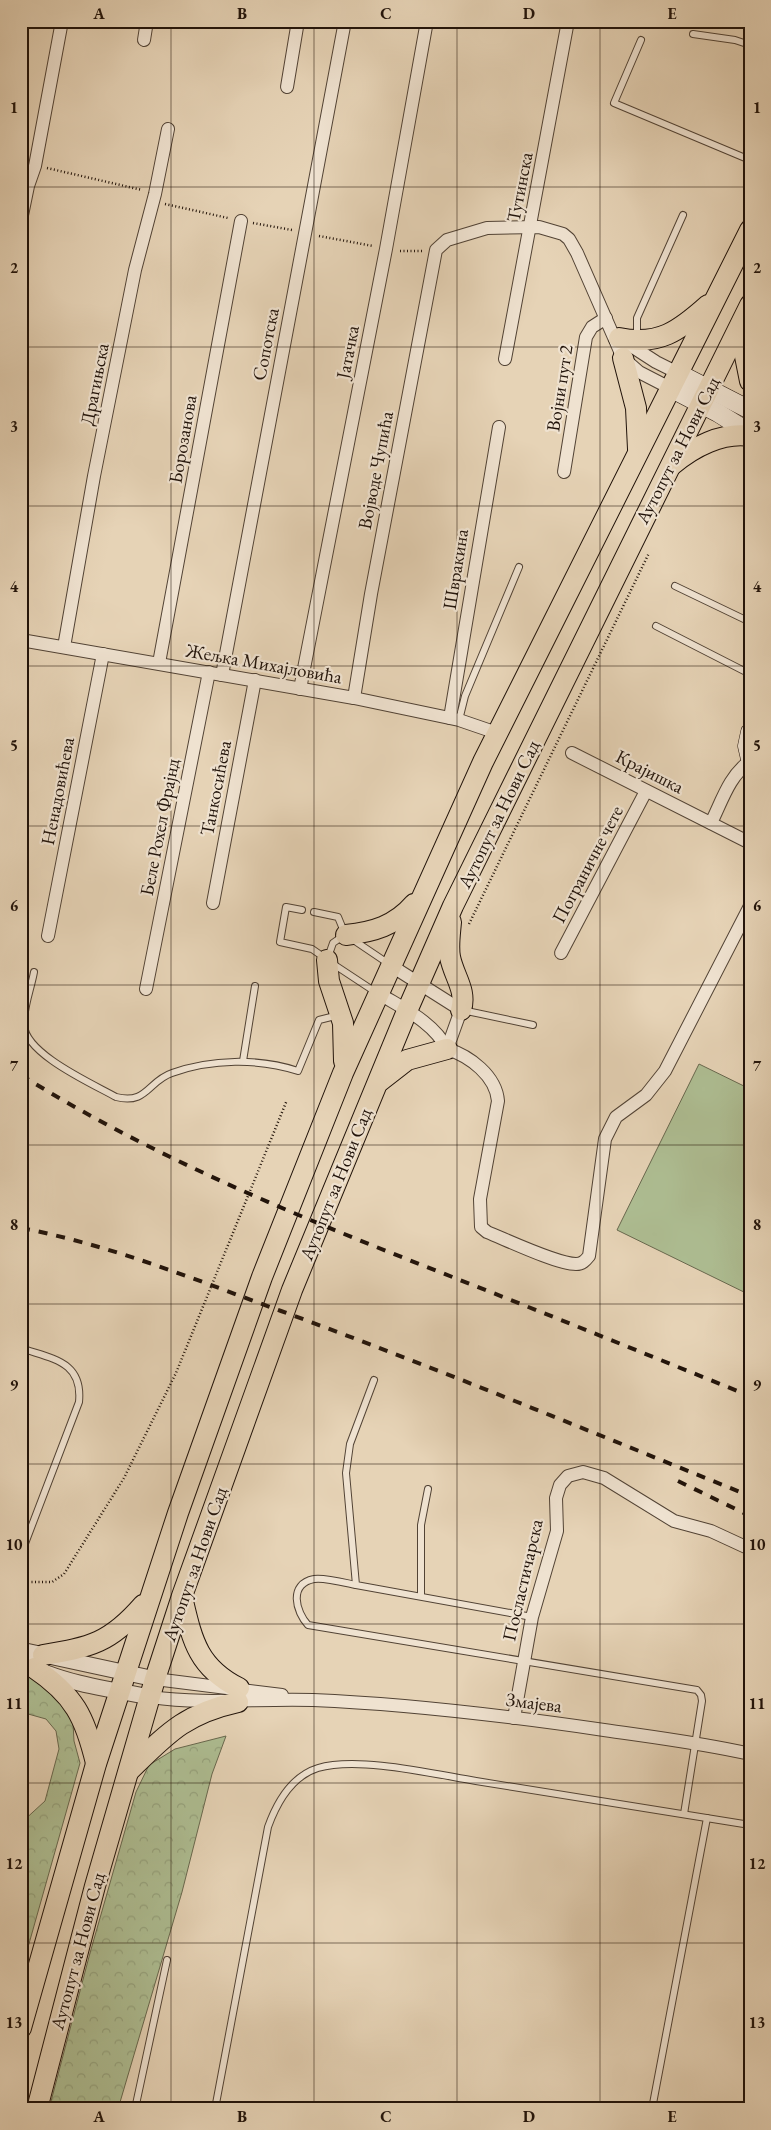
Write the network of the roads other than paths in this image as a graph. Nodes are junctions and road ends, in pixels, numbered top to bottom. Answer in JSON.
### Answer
{"nodes":[{"id":1,"x":62,"y":21,"type":"edge"},
{"id":2,"x":148,"y":21,"type":"edge"},
{"id":3,"x":298,"y":21,"type":"edge"},
{"id":4,"x":345,"y":21,"type":"edge"},
{"id":5,"x":427,"y":21,"type":"edge"},
{"id":6,"x":568,"y":21,"type":"edge"},
{"id":7,"x":693,"y":34,"type":"dead end"},
{"id":8,"x":144,"y":40,"type":"dead end"},
{"id":9,"x":641,"y":40,"type":"dead end"},
{"id":10,"x":750,"y":45,"type":"edge"},
{"id":11,"x":287,"y":87,"type":"dead end"},
{"id":12,"x":168,"y":130,"type":"dead end"},
{"id":13,"x":750,"y":160,"type":"edge"},
{"id":14,"x":683,"y":215,"type":"dead end"},
{"id":15,"x":21,"y":220,"type":"edge"},
{"id":16,"x":240,"y":220,"type":"road end"},
{"id":17,"x":530,"y":227,"type":"junction"},
{"id":18,"x":750,"y":230,"type":"edge"},
{"id":19,"x":717,"y":298,"type":"junction"},
{"id":20,"x":749,"y":307,"type":"edge"},
{"id":21,"x":606,"y":318,"type":"junction"},
{"id":22,"x":623,"y":337,"type":"junction"},
{"id":23,"x":623,"y":358,"type":"junction"},
{"id":24,"x":505,"y":360,"type":"dead end"},
{"id":25,"x":674,"y":381,"type":"junction"},
{"id":26,"x":750,"y":381,"type":"edge"},
{"id":27,"x":704,"y":395,"type":"junction"},
{"id":28,"x":750,"y":410,"type":"edge"},
{"id":29,"x":499,"y":427,"type":"dead end"},
{"id":30,"x":750,"y":435,"type":"edge"},
{"id":31,"x":638,"y":451,"type":"junction"},
{"id":32,"x":668,"y":468,"type":"junction"},
{"id":33,"x":564,"y":472,"type":"dead end"},
{"id":34,"x":519,"y":567,"type":"dead end"},
{"id":35,"x":676,"y":586,"type":"dead end"},
{"id":36,"x":750,"y":622,"type":"edge"},
{"id":37,"x":656,"y":626,"type":"dead end"},
{"id":38,"x":21,"y":640,"type":"edge"},
{"id":39,"x":64,"y":647,"type":"junction"},
{"id":40,"x":103,"y":654,"type":"junction"},
{"id":41,"x":159,"y":663,"type":"junction"},
{"id":42,"x":208,"y":672,"type":"junction"},
{"id":43,"x":750,"y":674,"type":"edge"},
{"id":44,"x":222,"y":675,"type":"junction"},
{"id":45,"x":255,"y":680,"type":"junction"},
{"id":46,"x":300,"y":689,"type":"junction"},
{"id":47,"x":354,"y":698,"type":"junction"},
{"id":48,"x":454,"y":719,"type":"junction"},
{"id":49,"x":750,"y":732,"type":"edge"},
{"id":50,"x":497,"y":734,"type":"junction"},
{"id":51,"x":572,"y":752,"type":"dead end"},
{"id":52,"x":750,"y":760,"type":"edge"},
{"id":53,"x":646,"y":791,"type":"junction"},
{"id":54,"x":711,"y":823,"type":"junction"},
{"id":55,"x":750,"y":843,"type":"edge"},
{"id":56,"x":420,"y":897,"type":"junction"},
{"id":57,"x":212,"y":902,"type":"dead end"},
{"id":58,"x":453,"y":906,"type":"junction"},
{"id":59,"x":750,"y":906,"type":"edge"},
{"id":60,"x":302,"y":910,"type":"dead end"},
{"id":61,"x":314,"y":912,"type":"dead end"},
{"id":62,"x":346,"y":935,"type":"junction"},
{"id":63,"x":48,"y":936,"type":"dead end"},
{"id":64,"x":561,"y":954,"type":"dead end"},
{"id":65,"x":327,"y":960,"type":"junction"},
{"id":66,"x":390,"y":965,"type":"junction"},
{"id":67,"x":34,"y":972,"type":"dead end"},
{"id":68,"x":419,"y":982,"type":"junction"},
{"id":69,"x":255,"y":986,"type":"dead end"},
{"id":70,"x":146,"y":989,"type":"dead end"},
{"id":71,"x":378,"y":993,"type":"junction"},
{"id":72,"x":461,"y":1010,"type":"junction"},
{"id":73,"x":407,"y":1011,"type":"junction"},
{"id":74,"x":341,"y":1015,"type":"junction"},
{"id":75,"x":533,"y":1025,"type":"dead end"},
{"id":76,"x":447,"y":1049,"type":"junction"},
{"id":77,"x":243,"y":1062,"type":"junction"},
{"id":78,"x":343,"y":1072,"type":"junction"},
{"id":79,"x":376,"y":1086,"type":"junction"},
{"id":80,"x":21,"y":1348,"type":"edge"},
{"id":81,"x":374,"y":1380,"type":"dead end"},
{"id":82,"x":428,"y":1489,"type":"dead end"},
{"id":83,"x":750,"y":1549,"type":"edge"},
{"id":84,"x":21,"y":1554,"type":"edge"},
{"id":85,"x":356,"y":1585,"type":"junction"},
{"id":86,"x":182,"y":1596,"type":"junction"},
{"id":87,"x":421,"y":1596,"type":"junction"},
{"id":88,"x":149,"y":1598,"type":"junction"},
{"id":89,"x":532,"y":1617,"type":"junction"},
{"id":90,"x":21,"y":1650,"type":"edge"},
{"id":91,"x":523,"y":1660,"type":"junction"},
{"id":92,"x":33,"y":1661,"type":"edge"},
{"id":93,"x":125,"y":1672,"type":"junction"},
{"id":94,"x":153,"y":1688,"type":"junction"},
{"id":95,"x":119,"y":1692,"type":"junction"},
{"id":96,"x":239,"y":1695,"type":"junction"},
{"id":97,"x":514,"y":1718,"type":"junction"},
{"id":98,"x":695,"y":1744,"type":"junction"},
{"id":99,"x":750,"y":1754,"type":"edge"},
{"id":100,"x":96,"y":1764,"type":"junction"},
{"id":101,"x":128,"y":1772,"type":"junction"},
{"id":102,"x":684,"y":1814,"type":"junction"},
{"id":103,"x":707,"y":1818,"type":"junction"},
{"id":104,"x":750,"y":1825,"type":"edge"},
{"id":105,"x":167,"y":1960,"type":"dead end"},
{"id":106,"x":21,"y":2028,"type":"edge"},
{"id":107,"x":37,"y":2109,"type":"edge"},
{"id":108,"x":135,"y":2109,"type":"edge"},
{"id":109,"x":215,"y":2109,"type":"edge"},
{"id":110,"x":652,"y":2109,"type":"edge"}],
"edges":[{"from":1,"to":15,"type":"street"},
{"from":2,"to":8,"type":"street"},
{"from":3,"to":11,"type":"street"},
{"from":4,"to":44,"type":"street","name":"Сопотска"},
{"from":5,"to":46,"type":"street","name":"Јатачка"},
{"from":6,"to":17,"type":"street","name":"Тутинска"},
{"from":7,"to":10,"type":"lane"},
{"from":9,"to":13,"type":"lane"},
{"from":12,"to":39,"type":"street","name":"Драгињска"},
{"from":14,"to":22,"type":"lane"},
{"from":16,"to":41,"type":"street","name":"Борозанова"},
{"from":17,"to":21,"type":"street"},
{"from":17,"to":24,"type":"street","name":"Тутинска"},
{"from":17,"to":47,"type":"street","name":"Војводе Чупића"},
{"from":18,"to":19,"type":"main road","name":"Аутопут за Нови Сад"},
{"from":19,"to":22,"type":"main road"},
{"from":19,"to":25,"type":"main road","name":"Аутопут за Нови Сад"},
{"from":20,"to":26,"type":"main road"},
{"from":20,"to":27,"type":"main road","name":"Аутопут за Нови Сад"},
{"from":21,"to":22,"type":"street"},
{"from":21,"to":33,"type":"street","name":"Војни пут 2"},
{"from":22,"to":23,"type":"street"},
{"from":22,"to":25,"type":"street"},
{"from":23,"to":25,"type":"street"},
{"from":23,"to":31,"type":"main road"},
{"from":25,"to":27,"type":"main road"},
{"from":25,"to":31,"type":"main road","name":"Аутопут за Нови Сад"},
{"from":27,"to":28,"type":"main road"},
{"from":27,"to":30,"type":"main road"},
{"from":27,"to":32,"type":"main road","name":"Аутопут за Нови Сад"},
{"from":29,"to":48,"type":"street","name":"Швракина"},
{"from":30,"to":32,"type":"main road"},
{"from":31,"to":50,"type":"main road","name":"Аутопут за Нови Сад"},
{"from":32,"to":58,"type":"main road","name":"Аутопут за Нови Сад"},
{"from":34,"to":48,"type":"lane"},
{"from":35,"to":36,"type":"lane"},
{"from":37,"to":43,"type":"lane"},
{"from":38,"to":39,"type":"street","name":"Жељка Михајловића"},
{"from":39,"to":40,"type":"street","name":"Жељка Михајловића"},
{"from":40,"to":41,"type":"street","name":"Жељка Михајловића"},
{"from":40,"to":63,"type":"street","name":"Ненадовићева"},
{"from":41,"to":42,"type":"street","name":"Жељка Михајловића"},
{"from":42,"to":44,"type":"street","name":"Жељка Михајловића"},
{"from":42,"to":70,"type":"street","name":"Беле Рохел Фрајнд"},
{"from":44,"to":45,"type":"street","name":"Жељка Михајловића"},
{"from":45,"to":46,"type":"street","name":"Жељка Михајловића"},
{"from":45,"to":57,"type":"street","name":"Танкосићева"},
{"from":46,"to":47,"type":"street","name":"Жељка Михајловића"},
{"from":47,"to":48,"type":"street","name":"Жељка Михајловића"},
{"from":48,"to":50,"type":"street","name":"Жељка Михајловића"},
{"from":49,"to":52,"type":"main road"},
{"from":50,"to":56,"type":"main road","name":"Аутопут за Нови Сад"},
{"from":51,"to":53,"type":"street","name":"Крајишка"},
{"from":52,"to":54,"type":"street"},
{"from":53,"to":54,"type":"street","name":"Крајишка"},
{"from":53,"to":64,"type":"street","name":"Пограничне чете"},
{"from":54,"to":55,"type":"street","name":"Крајишка"},
{"from":56,"to":62,"type":"main road"},
{"from":56,"to":66,"type":"main road","name":"Аутопут за Нови Сад"},
{"from":58,"to":68,"type":"main road","name":"Аутопут за Нови Сад"},
{"from":58,"to":72,"type":"main road"},
{"from":59,"to":76,"type":"street"},
{"from":60,"to":65,"type":"lane"},
{"from":61,"to":62,"type":"lane"},
{"from":62,"to":65,"type":"lane"},
{"from":62,"to":66,"type":"lane"},
{"from":65,"to":71,"type":"lane"},
{"from":65,"to":74,"type":"main road"},
{"from":66,"to":68,"type":"street"},
{"from":66,"to":71,"type":"main road","name":"Аутопут за Нови Сад"},
{"from":67,"to":77,"type":"lane"},
{"from":68,"to":72,"type":"street"},
{"from":68,"to":73,"type":"main road","name":"Аутопут за Нови Сад"},
{"from":69,"to":77,"type":"lane"},
{"from":71,"to":73,"type":"street"},
{"from":71,"to":78,"type":"main road","name":"Аутопут за Нови Сад"},
{"from":72,"to":75,"type":"lane"},
{"from":72,"to":76,"type":"street"},
{"from":73,"to":76,"type":"street"},
{"from":73,"to":79,"type":"main road","name":"Аутопут за Нови Сад"},
{"from":74,"to":77,"type":"lane"},
{"from":74,"to":78,"type":"main road"},
{"from":76,"to":79,"type":"main road"},
{"from":78,"to":88,"type":"main road","name":"Аутопут за Нови Сад"},
{"from":79,"to":86,"type":"main road","name":"Аутопут за Нови Сад"},
{"from":80,"to":84,"type":"lane"},
{"from":81,"to":85,"type":"lane"},
{"from":82,"to":87,"type":"lane"},
{"from":83,"to":89,"type":"street","name":"Посластичарска"},
{"from":85,"to":87,"type":"lane"},
{"from":85,"to":91,"type":"lane"},
{"from":86,"to":94,"type":"main road","name":"Аутопут за Нови Сад"},
{"from":86,"to":96,"type":"main road"},
{"from":87,"to":89,"type":"lane"},
{"from":88,"to":92,"type":"main road"},
{"from":88,"to":93,"type":"main road","name":"Аутопут за Нови Сад"},
{"from":89,"to":91,"type":"street","name":"Посластичарска"},
{"from":90,"to":92,"type":"street"},
{"from":91,"to":97,"type":"street","name":"Посластичарска"},
{"from":91,"to":98,"type":"lane"},
{"from":92,"to":93,"type":"street"},
{"from":92,"to":95,"type":"street"},
{"from":92,"to":100,"type":"main road"},
{"from":93,"to":94,"type":"street"},
{"from":93,"to":95,"type":"main road","name":"Аутопут за Нови Сад"},
{"from":94,"to":95,"type":"street"},
{"from":94,"to":96,"type":"street","name":"Змајева"},
{"from":94,"to":96,"type":"street","name":"Змајева"},
{"from":94,"to":101,"type":"main road","name":"Аутопут за Нови Сад"},
{"from":95,"to":100,"type":"main road","name":"Аутопут за Нови Сад"},
{"from":96,"to":97,"type":"street","name":"Змајева"},
{"from":96,"to":101,"type":"main road"},
{"from":97,"to":98,"type":"street","name":"Змајева"},
{"from":98,"to":99,"type":"street","name":"Змајева"},
{"from":98,"to":102,"type":"lane"},
{"from":100,"to":106,"type":"main road","name":"Аутопут за Нови Сад"},
{"from":101,"to":107,"type":"main road","name":"Аутопут за Нови Сад"},
{"from":102,"to":103,"type":"lane"},
{"from":102,"to":109,"type":"lane"},
{"from":103,"to":104,"type":"lane"},
{"from":103,"to":110,"type":"lane"},
{"from":105,"to":108,"type":"lane"}]}
